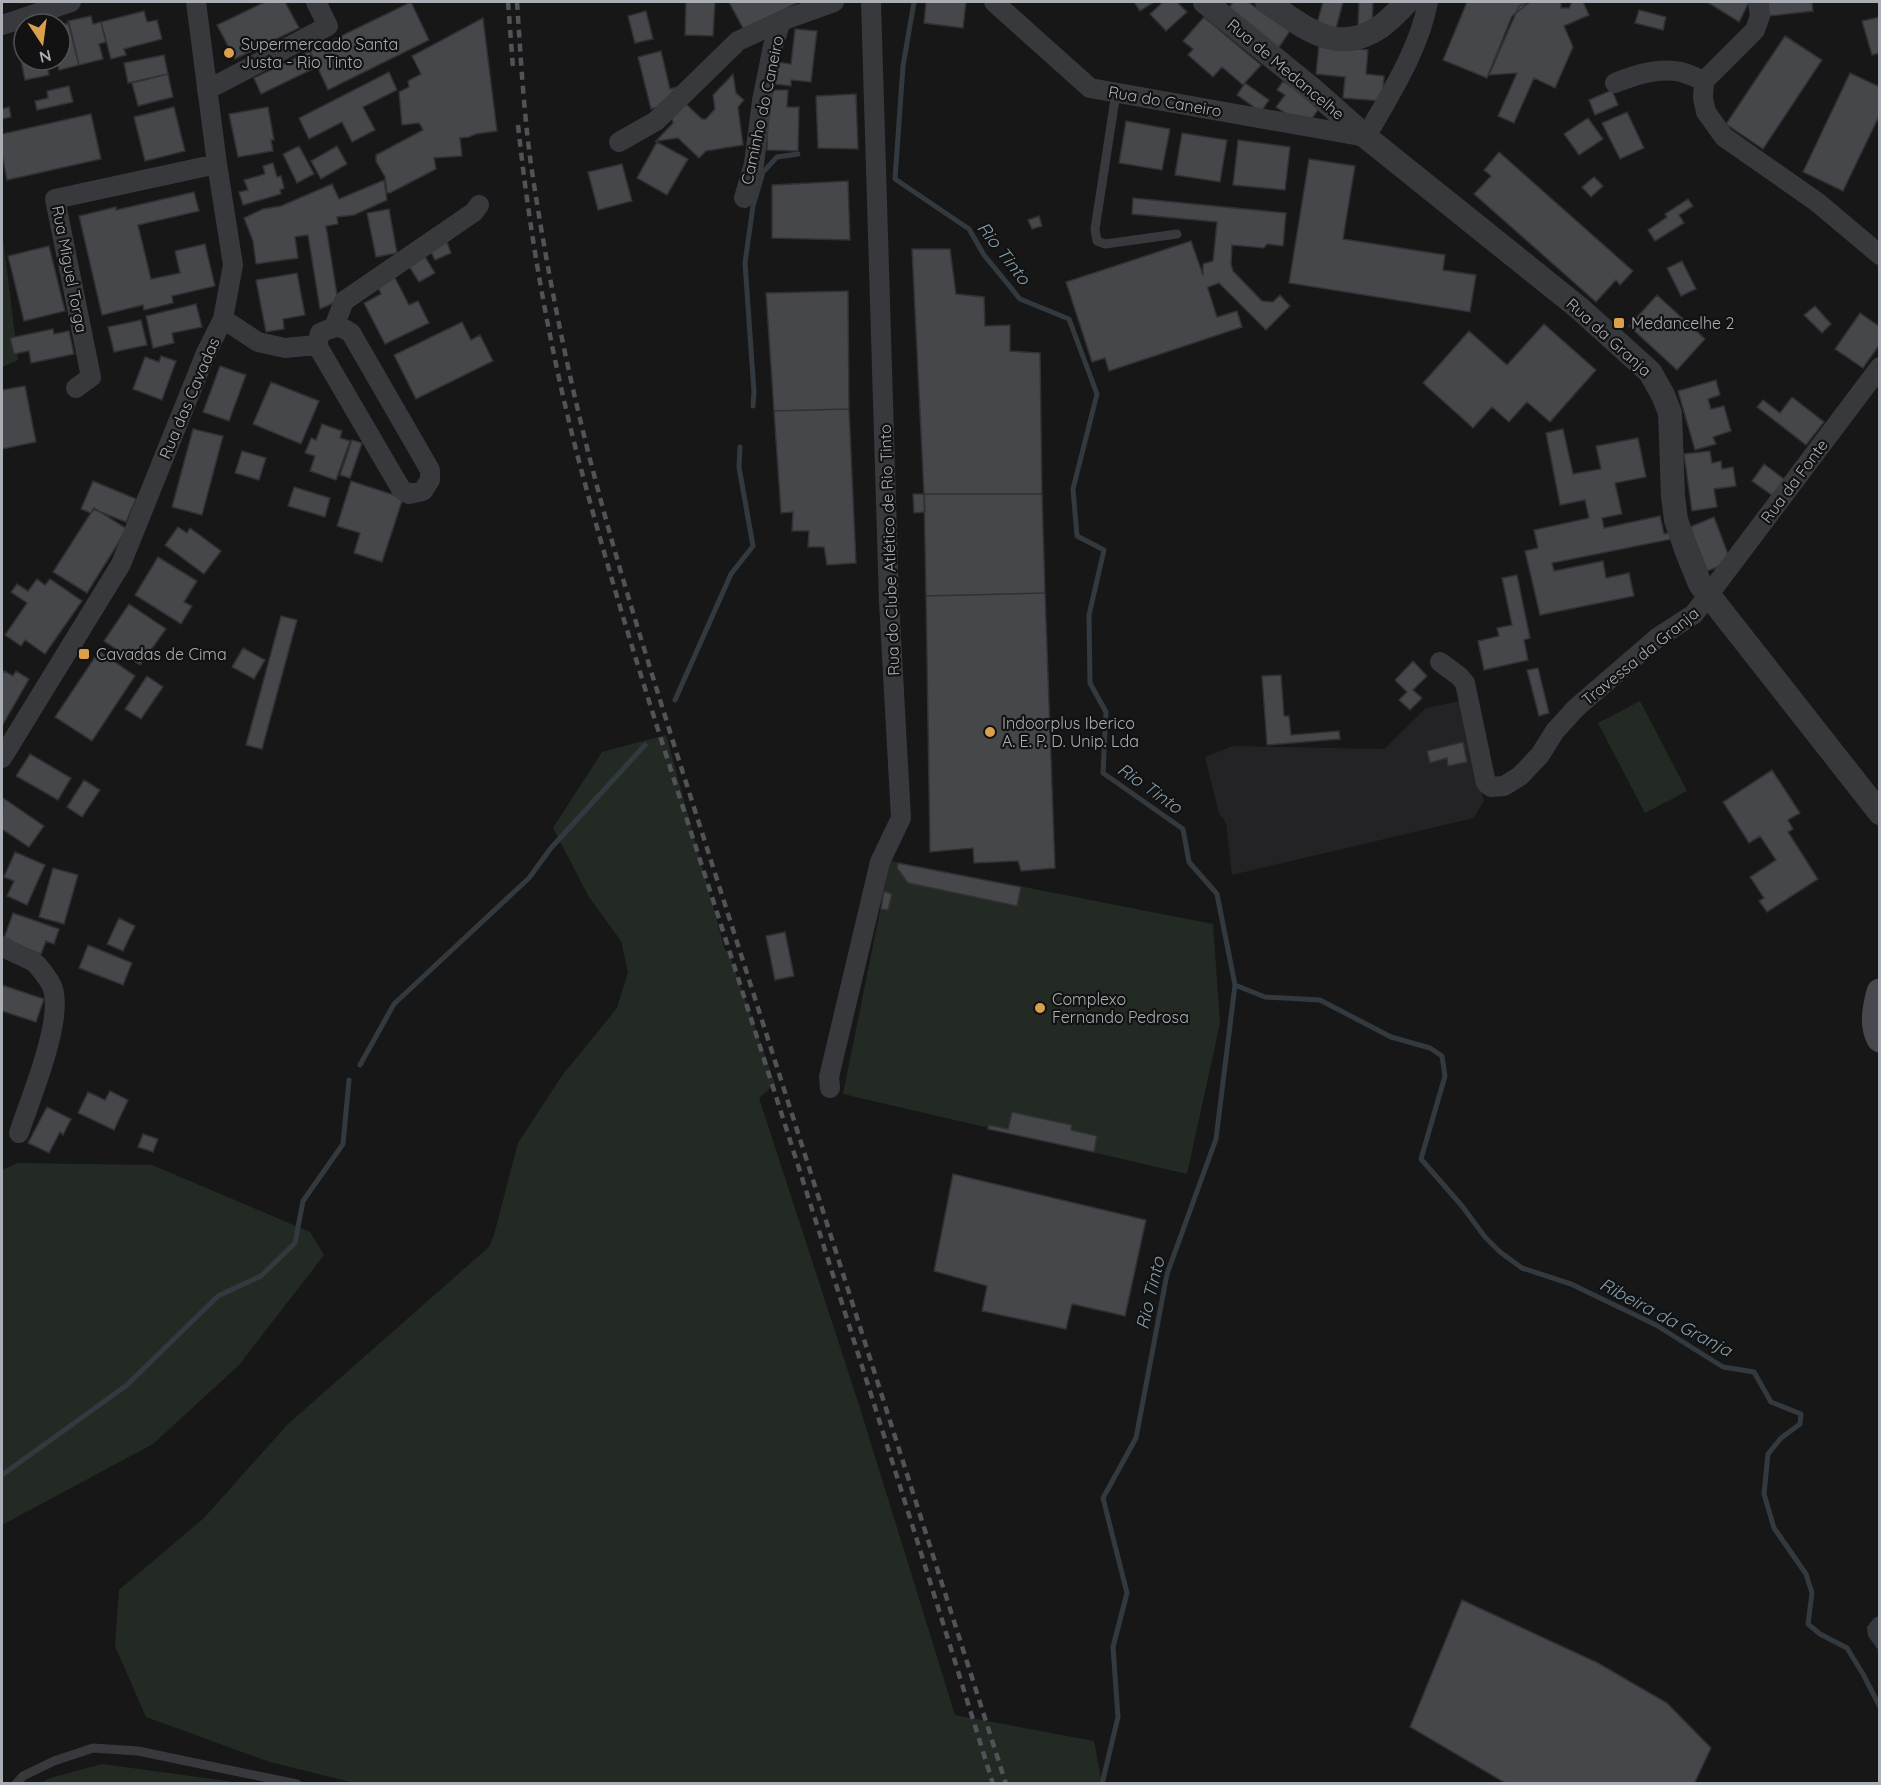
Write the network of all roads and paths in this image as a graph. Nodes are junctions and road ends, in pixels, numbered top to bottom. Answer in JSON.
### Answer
{"nodes":[{"id":1,"x":71,"y":2,"type":"edge"},
{"id":2,"x":196,"y":2,"type":"edge"},
{"id":3,"x":316,"y":2,"type":"edge"},
{"id":4,"x":834,"y":2,"type":"edge"},
{"id":5,"x":872,"y":2,"type":"edge"},
{"id":6,"x":994,"y":2,"type":"edge"},
{"id":7,"x":1205,"y":2,"type":"edge"},
{"id":8,"x":1267,"y":2,"type":"edge"},
{"id":9,"x":1407,"y":2,"type":"edge"},
{"id":10,"x":1428,"y":2,"type":"edge"},
{"id":11,"x":1758,"y":2,"type":"edge"},
{"id":12,"x":781,"y":21,"type":"junction"},
{"id":13,"x":2,"y":25,"type":"edge"},
{"id":14,"x":1704,"y":81,"type":"junction"},
{"id":15,"x":1614,"y":83,"type":"dead end"},
{"id":16,"x":207,"y":90,"type":"junction"},
{"id":17,"x":1116,"y":93,"type":"junction"},
{"id":18,"x":1366,"y":137,"type":"junction"},
{"id":19,"x":619,"y":142,"type":"dead end"},
{"id":20,"x":217,"y":164,"type":"junction"},
{"id":21,"x":744,"y":198,"type":"dead end"},
{"id":22,"x":479,"y":205,"type":"dead end"},
{"id":23,"x":1177,"y":234,"type":"dead end"},
{"id":24,"x":1880,"y":255,"type":"edge"},
{"id":25,"x":223,"y":319,"type":"junction"},
{"id":26,"x":334,"y":327,"type":"junction"},
{"id":27,"x":316,"y":345,"type":"junction"},
{"id":28,"x":1880,"y":367,"type":"edge"},
{"id":29,"x":76,"y":388,"type":"dead end"},
{"id":30,"x":1709,"y":595,"type":"junction"},
{"id":31,"x":1440,"y":662,"type":"dead end"},
{"id":32,"x":2,"y":758,"type":"edge"},
{"id":33,"x":1880,"y":813,"type":"edge"},
{"id":34,"x":2,"y":946,"type":"edge"},
{"id":35,"x":1880,"y":992,"type":"edge"},
{"id":36,"x":1880,"y":1039,"type":"edge"},
{"id":37,"x":830,"y":1088,"type":"dead end"},
{"id":38,"x":19,"y":1133,"type":"dead end"},
{"id":39,"x":16,"y":1784,"type":"edge"},
{"id":40,"x":297,"y":1784,"type":"edge"}],
"edges":[{"from":1,"to":13,"type":"street"},
{"from":2,"to":16,"type":"street","name":"Rua das Cavadas"},
{"from":3,"to":16,"type":"street"},
{"from":4,"to":12,"type":"street"},
{"from":5,"to":37,"type":"street","name":"Rua do Clube Atlético de Rio Tinto"},
{"from":6,"to":17,"type":"street","name":"Rua do Caneiro"},
{"from":7,"to":18,"type":"street","name":"Rua de Medancelhe"},
{"from":8,"to":9,"type":"street"},
{"from":10,"to":18,"type":"street"},
{"from":11,"to":14,"type":"street"},
{"from":12,"to":19,"type":"street"},
{"from":12,"to":21,"type":"street","name":"Caminho do Caneiro"},
{"from":14,"to":15,"type":"street"},
{"from":14,"to":24,"type":"street"},
{"from":16,"to":20,"type":"street","name":"Rua das Cavadas"},
{"from":17,"to":18,"type":"street","name":"Rua do Caneiro"},
{"from":17,"to":23,"type":"lane"},
{"from":18,"to":30,"type":"street","name":"Rua da Granja"},
{"from":20,"to":25,"type":"street","name":"Rua das Cavadas"},
{"from":20,"to":29,"type":"street","name":"Rua Miguel Torga"},
{"from":22,"to":26,"type":"street"},
{"from":25,"to":27,"type":"street"},
{"from":25,"to":32,"type":"street","name":"Rua das Cavadas"},
{"from":26,"to":27,"type":"street"},
{"from":26,"to":27,"type":"street"},
{"from":28,"to":30,"type":"street","name":"Rua da Fonte"},
{"from":30,"to":31,"type":"street","name":"Travessa da Granja"},
{"from":30,"to":33,"type":"street","name":"Rua da Granja"},
{"from":34,"to":38,"type":"street"},
{"from":35,"to":36,"type":"main road"},
{"from":39,"to":40,"type":"lane"}]}
